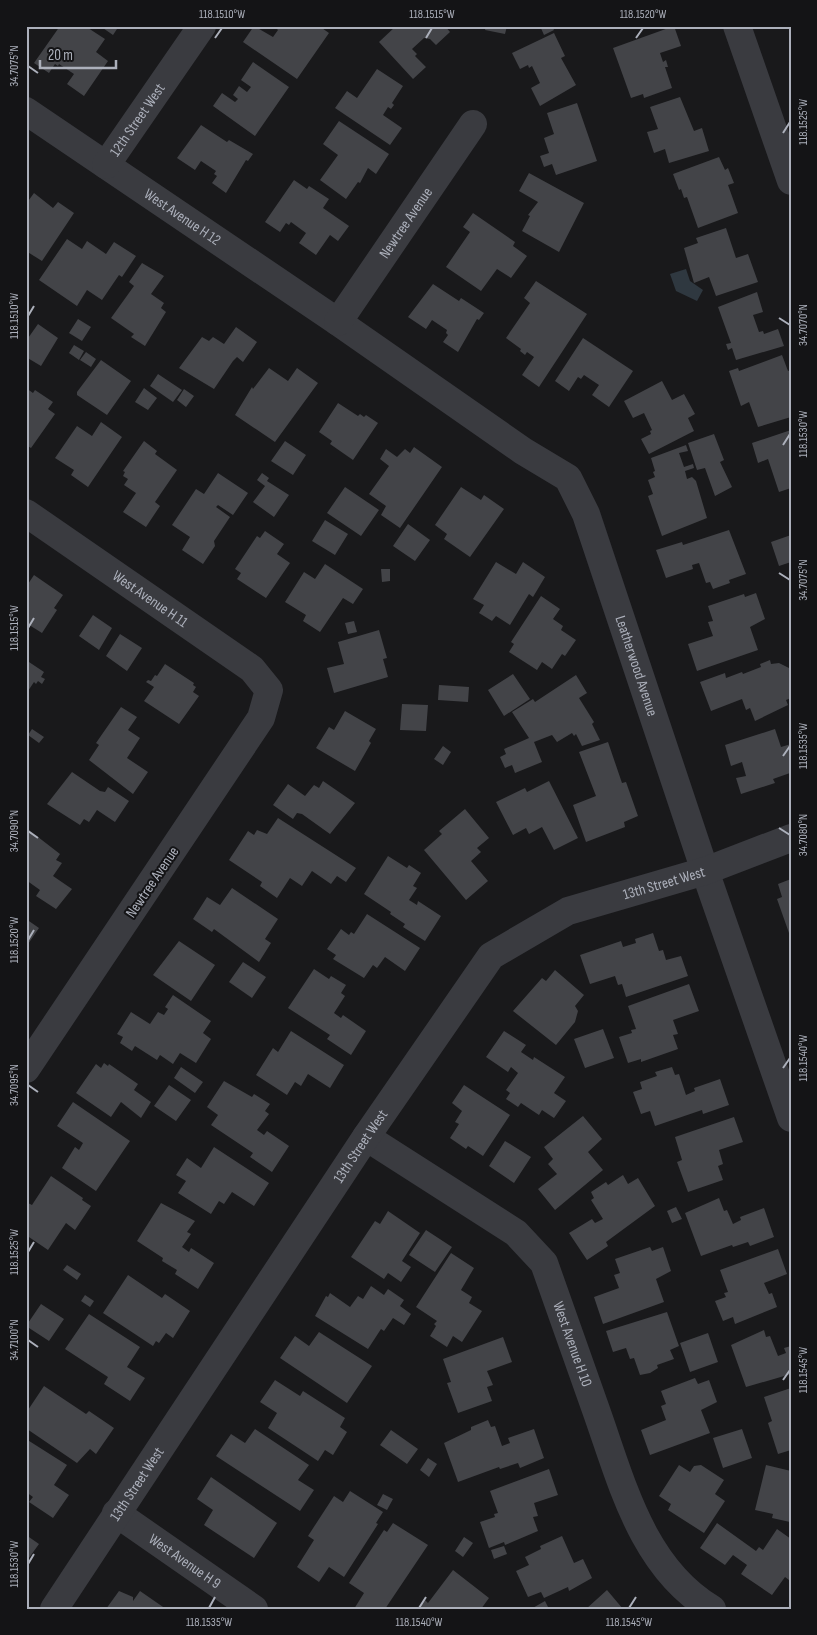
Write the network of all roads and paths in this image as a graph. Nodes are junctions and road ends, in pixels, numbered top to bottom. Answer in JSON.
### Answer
{"nodes":[{"id":1,"x":202,"y":26,"type":"edge"},
{"id":2,"x":737,"y":26,"type":"edge"},
{"id":3,"x":26,"y":111,"type":"edge"},
{"id":4,"x":473,"y":124,"type":"dead end"},
{"id":5,"x":106,"y":165,"type":"junction"},
{"id":6,"x":791,"y":181,"type":"edge"},
{"id":7,"x":338,"y":322,"type":"junction"},
{"id":8,"x":26,"y":513,"type":"edge"},
{"id":9,"x":269,"y":690,"type":"joint"},
{"id":10,"x":791,"y":838,"type":"edge"},
{"id":11,"x":705,"y":871,"type":"junction"},
{"id":12,"x":26,"y":1069,"type":"edge"},
{"id":13,"x":791,"y":1118,"type":"edge"},
{"id":14,"x":366,"y":1137,"type":"junction"},
{"id":15,"x":116,"y":1513,"type":"junction"},
{"id":16,"x":54,"y":1609,"type":"edge"},
{"id":17,"x":254,"y":1609,"type":"edge"},
{"id":18,"x":712,"y":1609,"type":"edge"}],
"edges":[{"from":1,"to":5,"type":"street","name":"12th Street West"},
{"from":2,"to":6,"type":"street"},
{"from":3,"to":5,"type":"street","name":"West Avenue H 12"},
{"from":4,"to":7,"type":"street","name":"Newtree Avenue"},
{"from":5,"to":7,"type":"street","name":"West Avenue H 12"},
{"from":7,"to":11,"type":"street","name":"Leatherwood Avenue"},
{"from":8,"to":9,"type":"street","name":"West Avenue H 11"},
{"from":9,"to":12,"type":"street","name":"Newtree Avenue"},
{"from":10,"to":11,"type":"street","name":"13th Street West"},
{"from":11,"to":13,"type":"street","name":"Leatherwood Avenue"},
{"from":11,"to":14,"type":"street","name":"13th Street West"},
{"from":14,"to":15,"type":"street","name":"13th Street West"},
{"from":14,"to":18,"type":"street","name":"West Avenue H 10"},
{"from":15,"to":16,"type":"street","name":"13th Street West"},
{"from":15,"to":17,"type":"street","name":"West Avenue H 9"}]}
